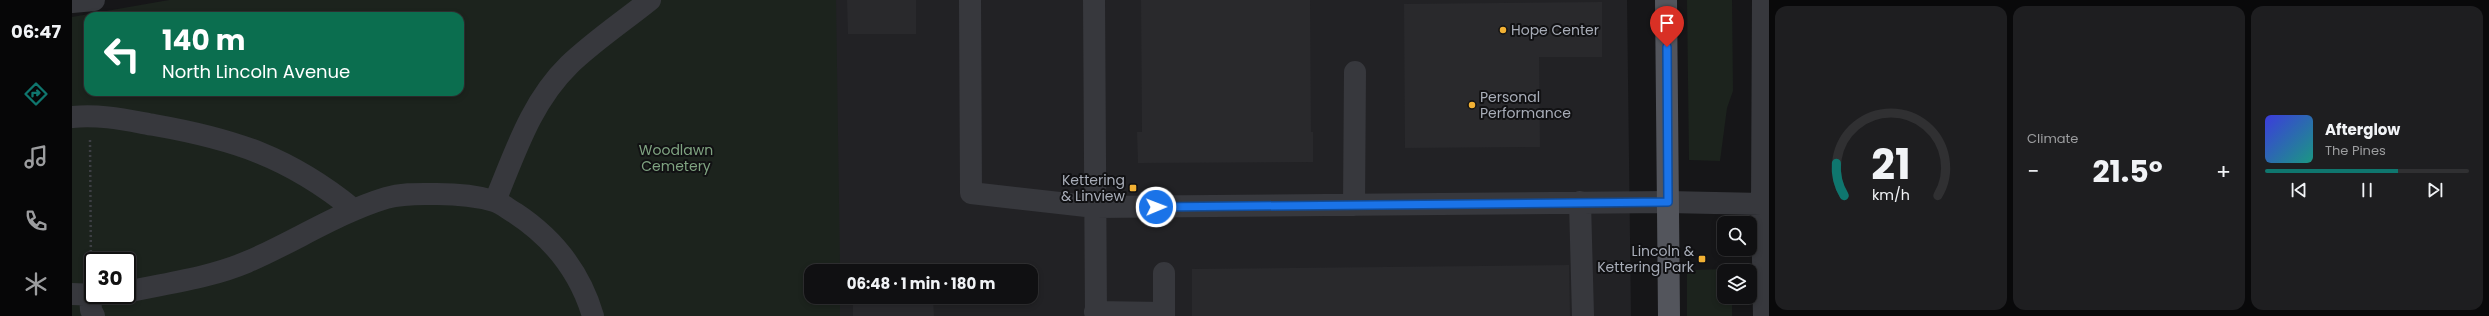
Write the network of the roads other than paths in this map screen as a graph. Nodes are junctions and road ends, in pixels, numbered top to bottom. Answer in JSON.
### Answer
{"nodes":[{"id":1,"x":94,"y":0,"type":"edge"},
{"id":2,"x":650,"y":0,"type":"edge"},
{"id":3,"x":970,"y":0,"type":"edge"},
{"id":4,"x":1094,"y":0,"type":"edge"},
{"id":5,"x":1666,"y":0,"type":"edge"},
{"id":6,"x":1763,"y":0,"type":"edge"},
{"id":7,"x":72,"y":2,"type":"edge"},
{"id":8,"x":1355,"y":72,"type":"dead end"},
{"id":9,"x":72,"y":117,"type":"edge"},
{"id":10,"x":495,"y":201,"type":"junction"},
{"id":11,"x":1580,"y":202,"type":"junction"},
{"id":12,"x":1668,"y":202,"type":"junction"},
{"id":13,"x":1762,"y":204,"type":"junction"},
{"id":14,"x":1354,"y":205,"type":"junction"},
{"id":15,"x":1095,"y":207,"type":"junction"},
{"id":16,"x":353,"y":209,"type":"junction"},
{"id":17,"x":1164,"y":273,"type":"dead end"},
{"id":18,"x":136,"y":290,"type":"edge"},
{"id":19,"x":1096,"y":314,"type":"edge"},
{"id":20,"x":1164,"y":314,"type":"edge"},
{"id":21,"x":593,"y":316,"type":"edge"},
{"id":22,"x":1583,"y":316,"type":"edge"},
{"id":23,"x":1668,"y":316,"type":"edge"},
{"id":24,"x":1764,"y":316,"type":"edge"}],
"edges":[{"from":1,"to":7,"type":"street"},
{"from":2,"to":10,"type":"street"},
{"from":3,"to":15,"type":"street"},
{"from":4,"to":15,"type":"street"},
{"from":5,"to":12,"type":"main road"},
{"from":6,"to":13,"type":"street"},
{"from":8,"to":14,"type":"street"},
{"from":9,"to":16,"type":"street"},
{"from":10,"to":16,"type":"street"},
{"from":10,"to":21,"type":"street"},
{"from":11,"to":12,"type":"street"},
{"from":11,"to":14,"type":"street"},
{"from":11,"to":22,"type":"street"},
{"from":12,"to":13,"type":"street"},
{"from":12,"to":23,"type":"main road"},
{"from":13,"to":24,"type":"street"},
{"from":14,"to":15,"type":"street"},
{"from":15,"to":19,"type":"street"},
{"from":16,"to":18,"type":"street"},
{"from":17,"to":20,"type":"street"},
{"from":19,"to":20,"type":"street"}]}
